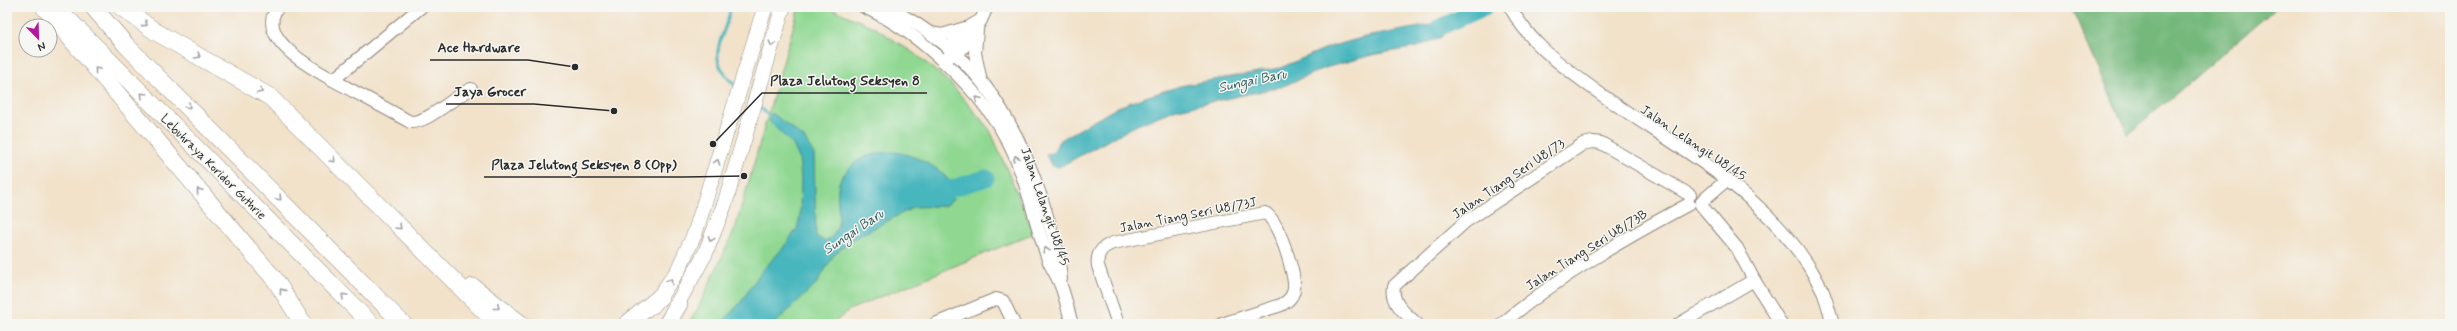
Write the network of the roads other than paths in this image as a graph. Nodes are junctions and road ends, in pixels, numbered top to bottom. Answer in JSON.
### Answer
{"nodes":[{"id":1,"x":44,"y":7,"type":"edge"},
{"id":2,"x":56,"y":7,"type":"edge"},
{"id":3,"x":93,"y":7,"type":"edge"},
{"id":4,"x":121,"y":7,"type":"edge"},
{"id":5,"x":278,"y":7,"type":"edge"},
{"id":6,"x":421,"y":7,"type":"edge"},
{"id":7,"x":765,"y":7,"type":"edge"},
{"id":8,"x":783,"y":7,"type":"edge"},
{"id":9,"x":864,"y":7,"type":"edge"},
{"id":10,"x":887,"y":7,"type":"edge"},
{"id":11,"x":987,"y":7,"type":"edge"},
{"id":12,"x":1510,"y":7,"type":"edge"},
{"id":13,"x":976,"y":26,"type":"junction"},
{"id":14,"x":930,"y":33,"type":"junction"},
{"id":15,"x":931,"y":52,"type":"junction"},
{"id":16,"x":952,"y":53,"type":"junction"},
{"id":17,"x":956,"y":76,"type":"junction"},
{"id":18,"x":333,"y":80,"type":"junction"},
{"id":19,"x":982,"y":82,"type":"junction"},
{"id":20,"x":471,"y":89,"type":"dead end"},
{"id":21,"x":1724,"y":177,"type":"junction"},
{"id":22,"x":1696,"y":200,"type":"junction"},
{"id":23,"x":1039,"y":206,"type":"junction"},
{"id":24,"x":442,"y":270,"type":"junction"},
{"id":25,"x":1754,"y":280,"type":"junction"},
{"id":26,"x":660,"y":297,"type":"junction"},
{"id":27,"x":679,"y":304,"type":"joint"},
{"id":28,"x":303,"y":324,"type":"edge"},
{"id":29,"x":371,"y":324,"type":"edge"},
{"id":30,"x":403,"y":324,"type":"edge"},
{"id":31,"x":497,"y":324,"type":"edge"},
{"id":32,"x":521,"y":324,"type":"edge"},
{"id":33,"x":627,"y":324,"type":"edge"},
{"id":34,"x":639,"y":324,"type":"edge"},
{"id":35,"x":666,"y":324,"type":"edge"},
{"id":36,"x":935,"y":324,"type":"edge"},
{"id":37,"x":1014,"y":324,"type":"edge"},
{"id":38,"x":1072,"y":324,"type":"edge"},
{"id":39,"x":1118,"y":324,"type":"edge"},
{"id":40,"x":1222,"y":324,"type":"edge"},
{"id":41,"x":1417,"y":324,"type":"edge"},
{"id":42,"x":1502,"y":324,"type":"edge"},
{"id":43,"x":1679,"y":324,"type":"edge"},
{"id":44,"x":1781,"y":324,"type":"edge"},
{"id":45,"x":1833,"y":324,"type":"edge"}],
"edges":[{"from":28,"to":1,"type":"highway","one_way":true},
{"from":29,"to":2,"type":"highway","name":"Lebuhraya Koridor Guthrie","one_way":true},
{"from":3,"to":30,"type":"highway","name":"Lebuhraya Koridor Guthrie","one_way":true},
{"from":4,"to":24,"type":"highway","one_way":true},
{"from":5,"to":18,"type":"street"},
{"from":6,"to":18,"type":"street"},
{"from":26,"to":7,"type":"main road","one_way":true},
{"from":8,"to":27,"type":"main road","one_way":true},
{"from":9,"to":15,"type":"street","name":"Jalan Lelangit U8/45"},
{"from":10,"to":14,"type":"street","name":"Jalan Lelangit U8/45"},
{"from":11,"to":13,"type":"street"},
{"from":12,"to":21,"type":"street","name":"Jalan Lelangit U8/45"},
{"from":13,"to":14,"type":"street"},
{"from":13,"to":16,"type":"street"},
{"from":13,"to":19,"type":"street"},
{"from":14,"to":16,"type":"street","name":"Jalan Lelangit U8/45"},
{"from":15,"to":16,"type":"street"},
{"from":15,"to":17,"type":"street","name":"Jalan Lelangit U8/45"},
{"from":16,"to":17,"type":"street"},
{"from":16,"to":19,"type":"street","name":"Jalan Lelangit U8/45"},
{"from":23,"to":17,"type":"street","name":"Jalan Lelangit U8/45","one_way":true},
{"from":18,"to":20,"type":"street"},
{"from":19,"to":23,"type":"street","name":"Jalan Lelangit U8/45"},
{"from":21,"to":22,"type":"street","name":"Jalan Tiang Seri U8/73B"},
{"from":21,"to":45,"type":"street","name":"Jalan Lelangit U8/45"},
{"from":22,"to":25,"type":"street","name":"Jalan Tiang Seri U8/73"},
{"from":22,"to":41,"type":"street","name":"Jalan Tiang Seri U8/73"},
{"from":22,"to":42,"type":"street","name":"Jalan Tiang Seri U8/73B"},
{"from":23,"to":38,"type":"street","name":"Jalan Lelangit U8/45"},
{"from":24,"to":31,"type":"highway"},
{"from":24,"to":32,"type":"highway","one_way":true},
{"from":25,"to":43,"type":"street"},
{"from":25,"to":44,"type":"street","name":"Jalan Tiang Seri U8/73"},
{"from":26,"to":33,"type":"highway"},
{"from":26,"to":34,"type":"main road"},
{"from":27,"to":35,"type":"highway"},
{"from":36,"to":37,"type":"street"},
{"from":39,"to":40,"type":"street","name":"Jalan Tiang Seri U8/73J"}]}
